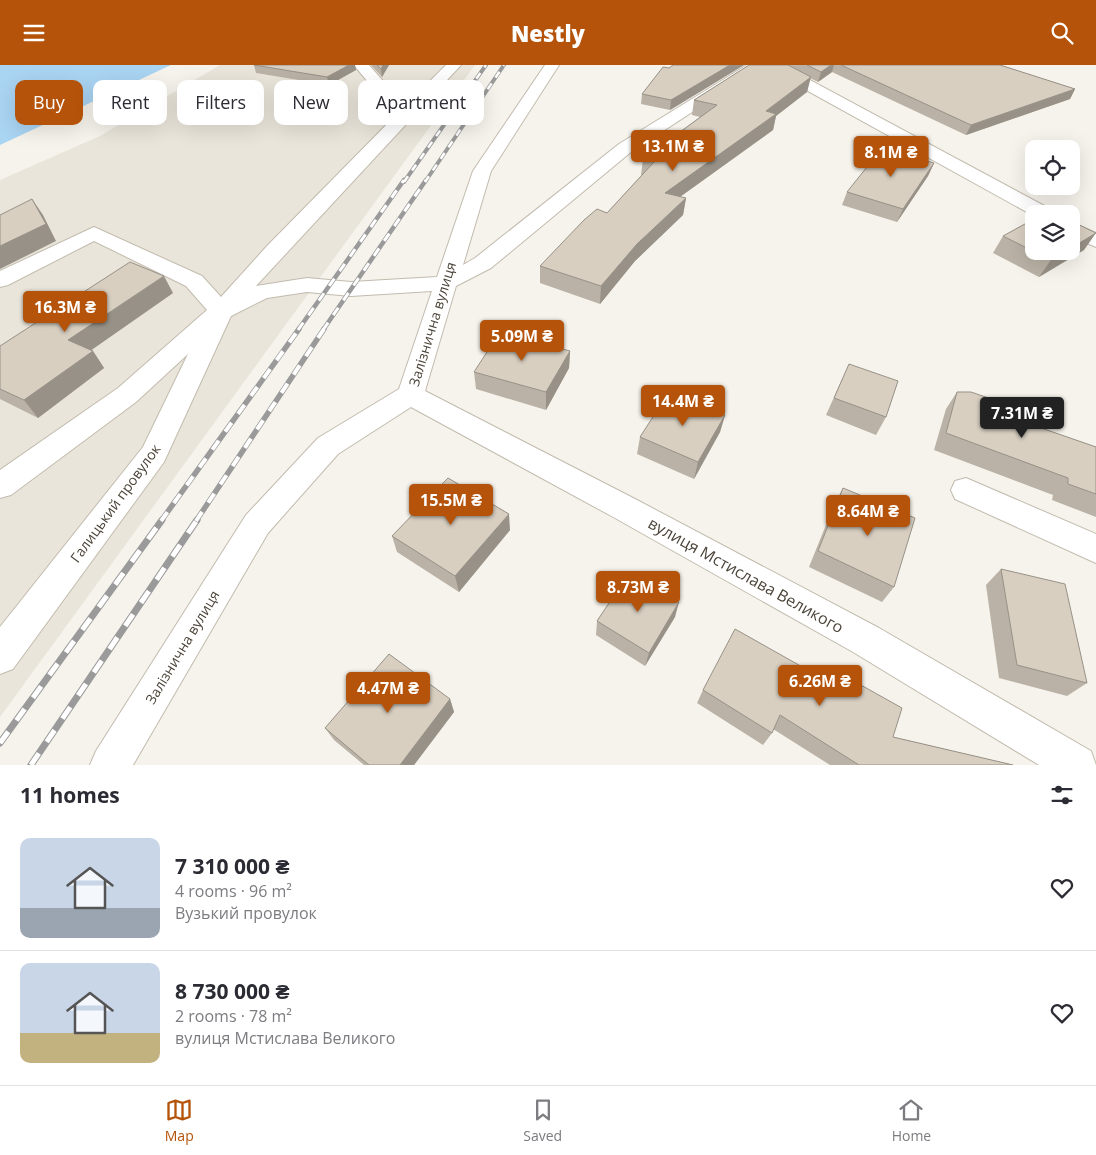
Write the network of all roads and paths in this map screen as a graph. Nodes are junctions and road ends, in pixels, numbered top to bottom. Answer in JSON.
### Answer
{"nodes":[{"id":1,"x":360,"y":65,"type":"edge"},
{"id":2,"x":454,"y":65,"type":"edge"},
{"id":3,"x":552,"y":65,"type":"edge"},
{"id":4,"x":757,"y":65,"type":"edge"},
{"id":5,"x":771,"y":65,"type":"edge"},
{"id":6,"x":373,"y":80,"type":"edge"},
{"id":7,"x":440,"y":80,"type":"edge"},
{"id":8,"x":397,"y":125,"type":"edge"},
{"id":9,"x":1028,"y":205,"type":"edge"},
{"id":10,"x":1080,"y":233,"type":"edge"},
{"id":11,"x":1096,"y":241,"type":"edge"},
{"id":12,"x":0,"y":280,"type":"edge"},
{"id":13,"x":445,"y":283,"type":"junction"},
{"id":14,"x":221,"y":311,"type":"junction"},
{"id":15,"x":410,"y":395,"type":"junction"},
{"id":16,"x":0,"y":486,"type":"edge"},
{"id":17,"x":966,"y":490,"type":"dead end"},
{"id":18,"x":1096,"y":549,"type":"edge"},
{"id":19,"x":0,"y":656,"type":"edge"},
{"id":20,"x":110,"y":765,"type":"edge"},
{"id":21,"x":1077,"y":765,"type":"edge"}],
"edges":[{"from":1,"to":6,"type":"street"},
{"from":2,"to":7,"type":"street"},
{"from":3,"to":13,"type":"street","name":"Залізнична вулиця"},
{"from":4,"to":13,"type":"street"},
{"from":5,"to":9,"type":"street"},
{"from":8,"to":14,"type":"street"},
{"from":10,"to":11,"type":"street"},
{"from":12,"to":14,"type":"street"},
{"from":13,"to":14,"type":"street"},
{"from":13,"to":15,"type":"street","name":"Залізнична вулиця"},
{"from":14,"to":16,"type":"street"},
{"from":14,"to":19,"type":"street","name":"Галицький провулок"},
{"from":15,"to":20,"type":"street","name":"Залізнична вулиця"},
{"from":15,"to":21,"type":"street","name":"вулиця Мстислава Великого"},
{"from":17,"to":18,"type":"street"}]}
